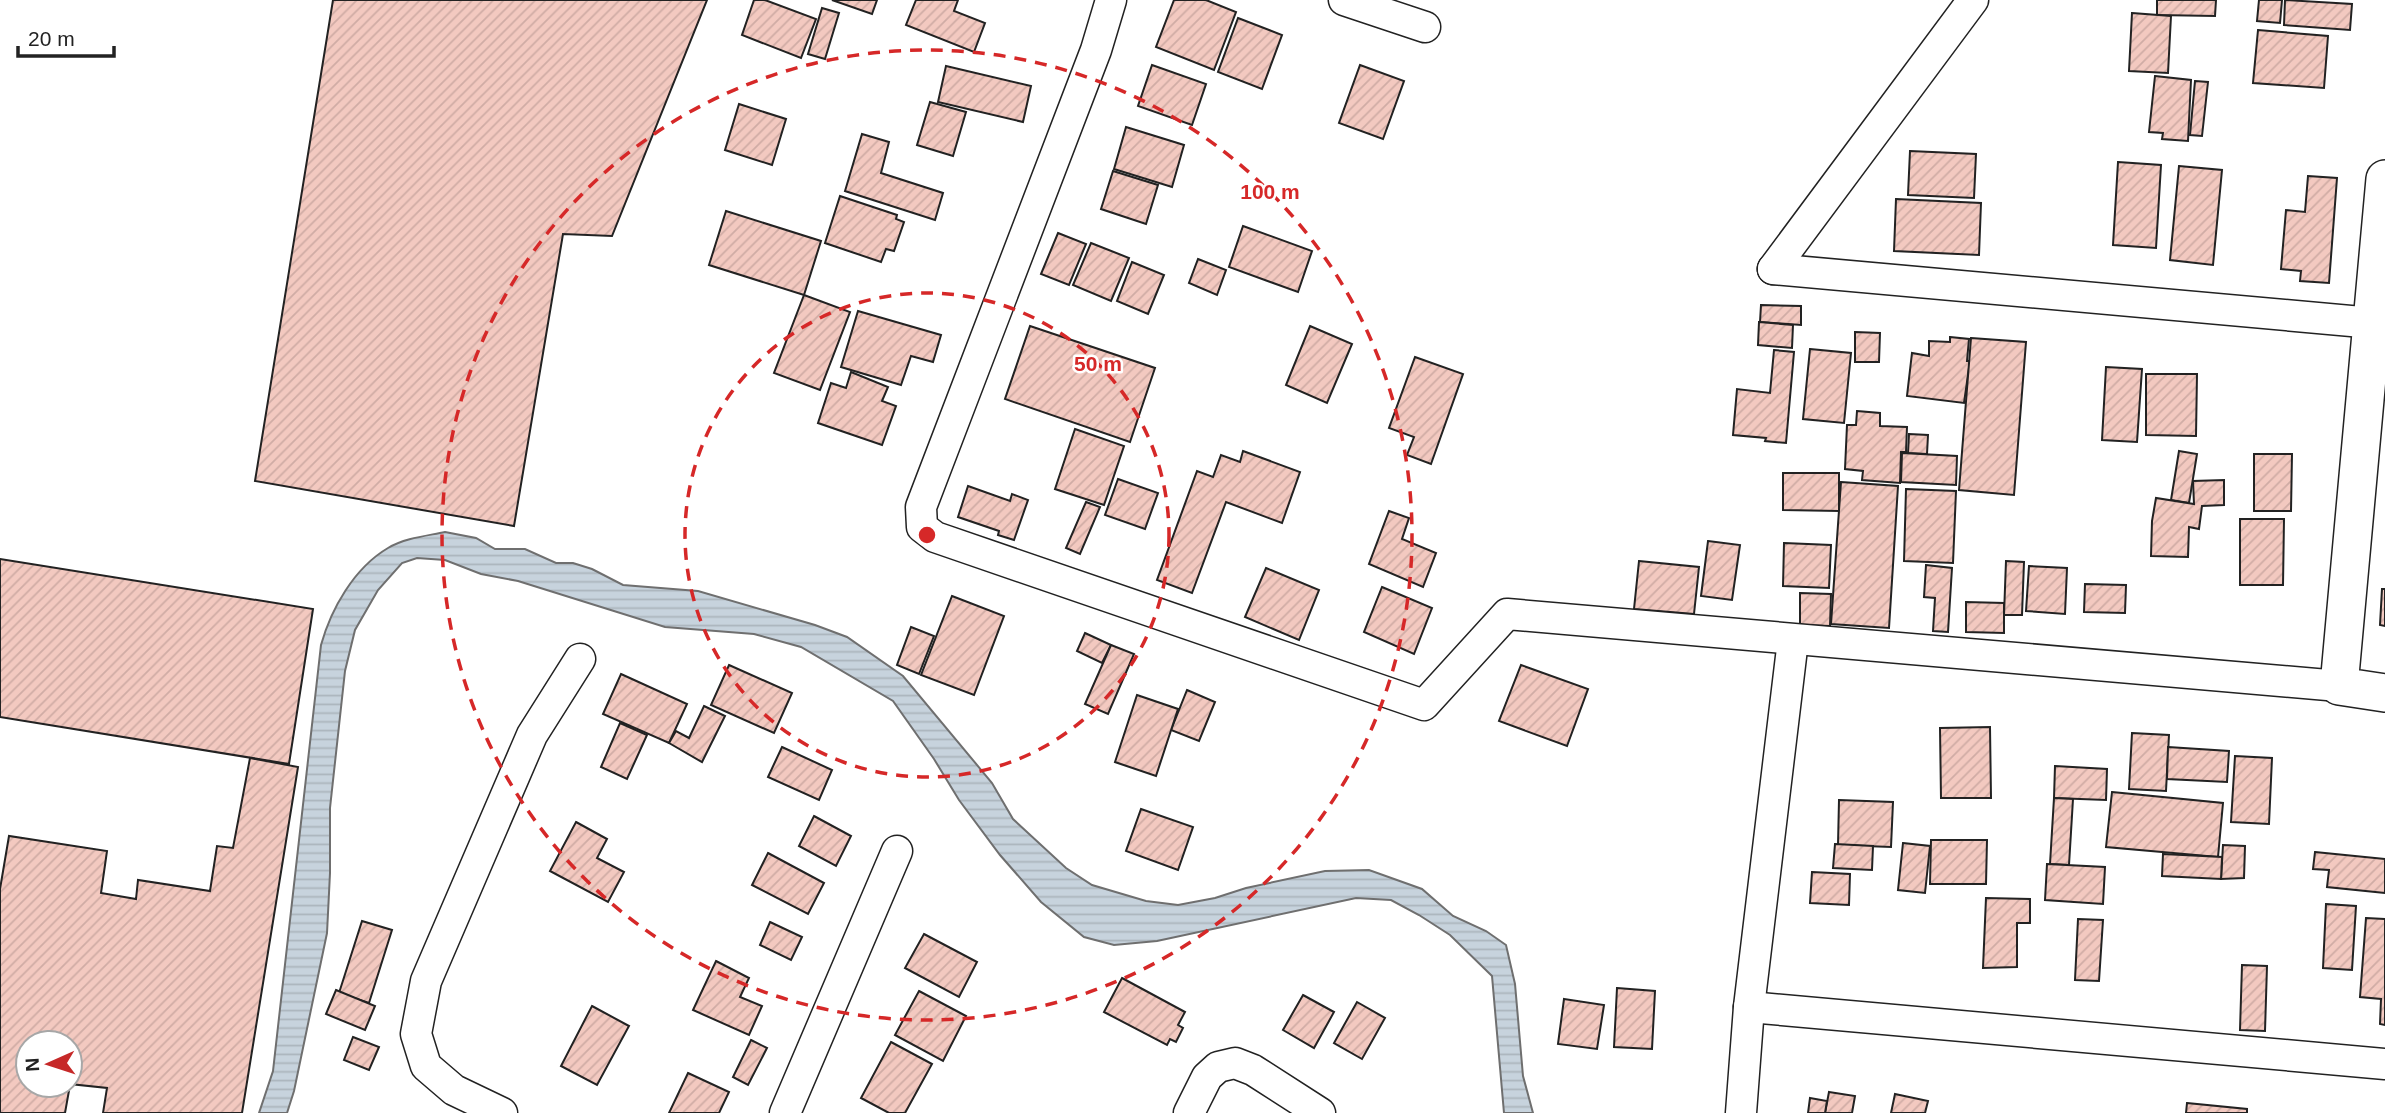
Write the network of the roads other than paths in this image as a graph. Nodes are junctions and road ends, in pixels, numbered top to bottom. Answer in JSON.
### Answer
{"nodes":[{"id":1,"x":1111,"y":0,"type":"edge"},
{"id":2,"x":1344,"y":0,"type":"edge"},
{"id":3,"x":1973,"y":0,"type":"edge"},
{"id":4,"x":1425,"y":27,"type":"dead end"},
{"id":5,"x":2385,"y":179,"type":"edge"},
{"id":6,"x":2379,"y":323,"type":"edge"},
{"id":7,"x":1793,"y":639,"type":"junction"},
{"id":8,"x":580,"y":659,"type":"dead end"},
{"id":9,"x":2339,"y":686,"type":"junction"},
{"id":10,"x":2385,"y":693,"type":"edge"},
{"id":11,"x":897,"y":851,"type":"dead end"},
{"id":12,"x":1749,"y":1007,"type":"junction"},
{"id":13,"x":2385,"y":1064,"type":"edge"},
{"id":14,"x":502,"y":1113,"type":"edge"},
{"id":15,"x":785,"y":1113,"type":"edge"},
{"id":16,"x":1189,"y":1113,"type":"edge"},
{"id":17,"x":1320,"y":1113,"type":"edge"},
{"id":18,"x":1741,"y":1113,"type":"edge"}],
"edges":[{"from":1,"to":7,"type":"street"},
{"from":2,"to":4,"type":"street"},
{"from":3,"to":6,"type":"street"},
{"from":5,"to":6,"type":"street"},
{"from":6,"to":9,"type":"street"},
{"from":7,"to":9,"type":"street"},
{"from":7,"to":12,"type":"street"},
{"from":8,"to":14,"type":"street"},
{"from":9,"to":10,"type":"street"},
{"from":11,"to":15,"type":"street"},
{"from":12,"to":13,"type":"street"},
{"from":12,"to":18,"type":"street"},
{"from":16,"to":17,"type":"street"}]}
